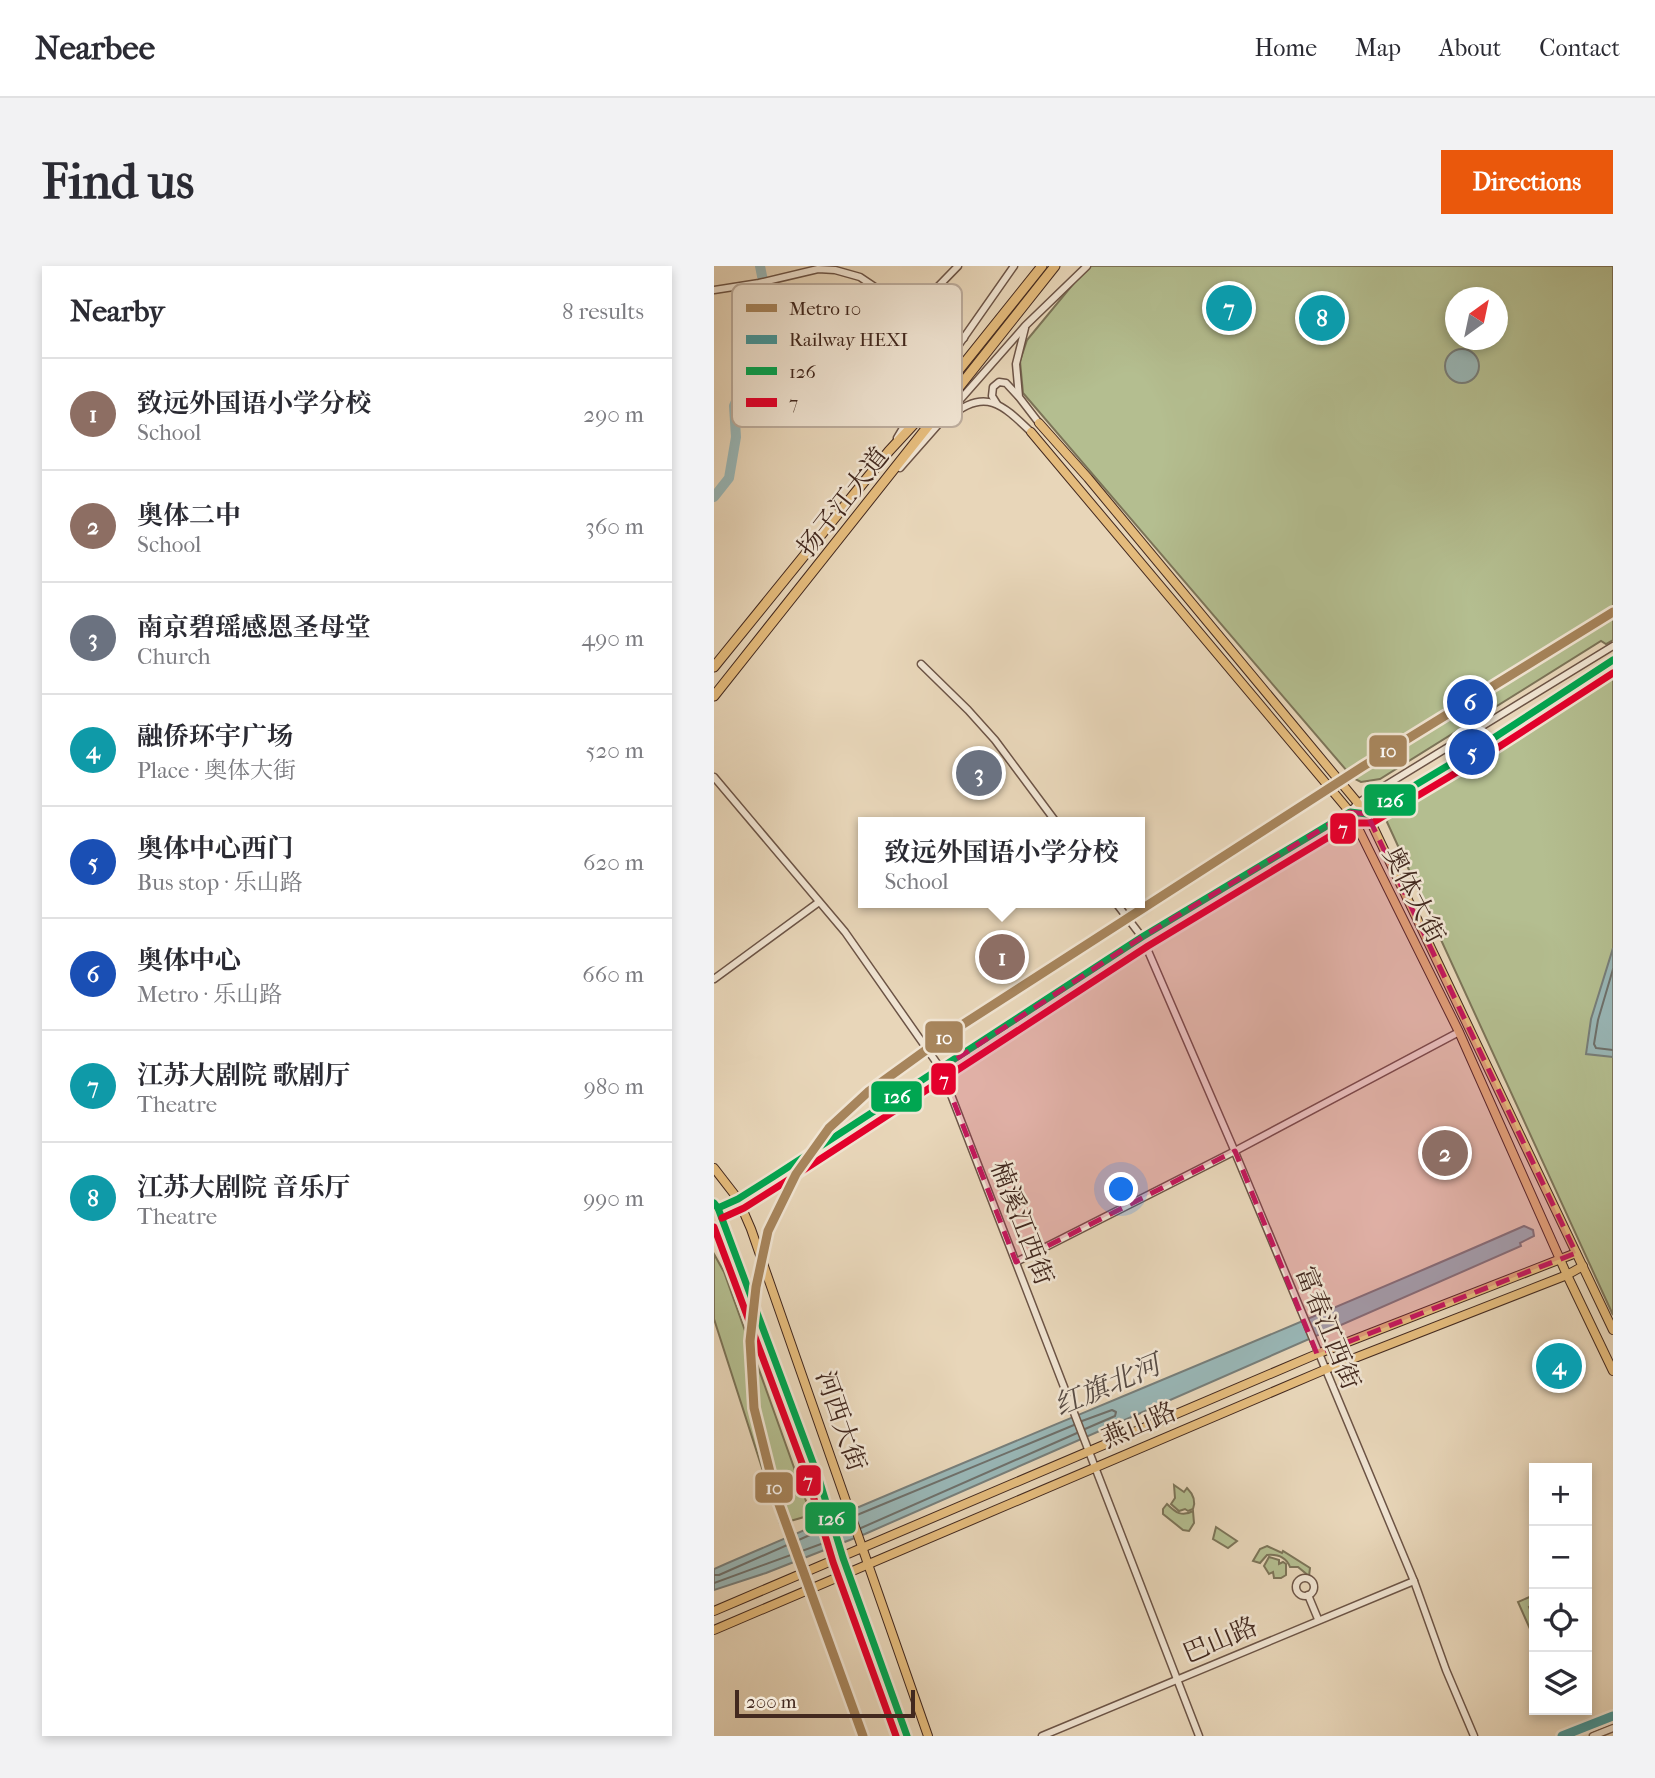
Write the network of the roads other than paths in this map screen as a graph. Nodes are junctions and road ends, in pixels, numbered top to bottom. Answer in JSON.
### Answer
{"nodes":[{"id":1,"x":958,"y":266,"type":"edge"},
{"id":2,"x":1014,"y":266,"type":"edge"},
{"id":3,"x":1042,"y":266,"type":"edge"},
{"id":4,"x":1055,"y":266,"type":"edge"},
{"id":5,"x":1087,"y":266,"type":"edge"},
{"id":6,"x":753,"y":284,"type":"edge"},
{"id":7,"x":870,"y":284,"type":"edge"},
{"id":8,"x":940,"y":284,"type":"edge"},
{"id":9,"x":732,"y":287,"type":"edge"},
{"id":10,"x":714,"y":290,"type":"edge"},
{"id":11,"x":1026,"y":326,"type":"junction"},
{"id":12,"x":964,"y":338,"type":"joint"},
{"id":13,"x":962,"y":341,"type":"edge"},
{"id":14,"x":962,"y":366,"type":"edge"},
{"id":15,"x":962,"y":384,"type":"edge"},
{"id":16,"x":1019,"y":397,"type":"junction"},
{"id":17,"x":962,"y":398,"type":"edge"},
{"id":18,"x":997,"y":404,"type":"junction"},
{"id":19,"x":962,"y":409,"type":"edge"},
{"id":20,"x":1039,"y":423,"type":"joint"},
{"id":21,"x":904,"y":427,"type":"edge"},
{"id":22,"x":912,"y":427,"type":"edge"},
{"id":23,"x":928,"y":427,"type":"edge"},
{"id":24,"x":936,"y":427,"type":"edge"},
{"id":25,"x":939,"y":427,"type":"edge"},
{"id":26,"x":1031,"y":432,"type":"joint"},
{"id":27,"x":928,"y":436,"type":"junction"},
{"id":28,"x":890,"y":451,"type":"junction"},
{"id":29,"x":862,"y":511,"type":"junction"},
{"id":30,"x":1613,"y":646,"type":"edge"},
{"id":31,"x":1613,"y":660,"type":"edge"},
{"id":32,"x":920,"y":663,"type":"dead end"},
{"id":33,"x":714,"y":667,"type":"edge"},
{"id":34,"x":714,"y":696,"type":"edge"},
{"id":35,"x":714,"y":778,"type":"edge"},
{"id":36,"x":1358,"y":803,"type":"junction"},
{"id":37,"x":1350,"y":812,"type":"junction"},
{"id":38,"x":1367,"y":814,"type":"junction"},
{"id":39,"x":1052,"y":817,"type":"edge"},
{"id":40,"x":819,"y":902,"type":"junction"},
{"id":41,"x":1120,"y":908,"type":"edge"},
{"id":42,"x":1142,"y":937,"type":"junction"},
{"id":43,"x":714,"y":979,"type":"edge"},
{"id":44,"x":1459,"y":1032,"type":"junction"},
{"id":45,"x":941,"y":1069,"type":"junction"},
{"id":46,"x":1235,"y":1151,"type":"junction"},
{"id":47,"x":714,"y":1168,"type":"edge"},
{"id":48,"x":738,"y":1199,"type":"junction"},
{"id":49,"x":715,"y":1207,"type":"edge"},
{"id":50,"x":1577,"y":1253,"type":"junction"},
{"id":51,"x":1561,"y":1259,"type":"junction"},
{"id":52,"x":1016,"y":1262,"type":"junction"},
{"id":53,"x":1583,"y":1266,"type":"junction"},
{"id":54,"x":1567,"y":1275,"type":"junction"},
{"id":55,"x":1613,"y":1330,"type":"edge"},
{"id":56,"x":1317,"y":1354,"type":"junction"},
{"id":57,"x":1324,"y":1370,"type":"junction"},
{"id":58,"x":1613,"y":1371,"type":"edge"},
{"id":59,"x":1088,"y":1450,"type":"junction"},
{"id":60,"x":1095,"y":1466,"type":"junction"},
{"id":61,"x":863,"y":1549,"type":"junction"},
{"id":62,"x":842,"y":1558,"type":"junction"},
{"id":63,"x":869,"y":1565,"type":"junction"},
{"id":64,"x":848,"y":1574,"type":"junction"},
{"id":65,"x":1414,"y":1581,"type":"junction"},
{"id":66,"x":1308,"y":1595,"type":"dead end"},
{"id":67,"x":714,"y":1611,"type":"edge"},
{"id":68,"x":1318,"y":1619,"type":"junction"},
{"id":69,"x":714,"y":1630,"type":"edge"},
{"id":70,"x":1177,"y":1680,"type":"junction"},
{"id":71,"x":1613,"y":1728,"type":"edge"},
{"id":72,"x":907,"y":1736,"type":"edge"},
{"id":73,"x":928,"y":1736,"type":"edge"},
{"id":74,"x":1042,"y":1736,"type":"edge"},
{"id":75,"x":1199,"y":1736,"type":"edge"},
{"id":76,"x":1474,"y":1736,"type":"edge"},
{"id":77,"x":1593,"y":1736,"type":"edge"}],
"edges":[{"from":1,"to":8,"type":"street"},
{"from":2,"to":12,"type":"street"},
{"from":3,"to":14,"type":"highway","name":"扬子江大道"},
{"from":4,"to":15,"type":"highway","name":"扬子江大道"},
{"from":5,"to":11,"type":"street"},
{"from":6,"to":7,"type":"street"},
{"from":9,"to":10,"type":"street"},
{"from":11,"to":16,"type":"street"},
{"from":11,"to":17,"type":"street"},
{"from":12,"to":13,"type":"street"},
{"from":16,"to":18,"type":"street"},
{"from":16,"to":20,"type":"street"},
{"from":18,"to":19,"type":"street"},
{"from":18,"to":26,"type":"street"},
{"from":20,"to":36,"type":"main road","name":"奥体大街"},
{"from":21,"to":28,"type":"street"},
{"from":22,"to":28,"type":"highway","name":"扬子江大道"},
{"from":23,"to":29,"type":"highway","name":"扬子江大道"},
{"from":24,"to":27,"type":"street"},
{"from":25,"to":27,"type":"street"},
{"from":26,"to":37,"type":"main road","name":"奥体大街"},
{"from":27,"to":29,"type":"street"},
{"from":28,"to":33,"type":"highway","name":"扬子江大道"},
{"from":29,"to":34,"type":"highway","name":"扬子江大道"},
{"from":30,"to":36,"type":"street"},
{"from":31,"to":38,"type":"street"},
{"from":32,"to":39,"type":"street"},
{"from":35,"to":40,"type":"street","name":"楠溪江西街"},
{"from":36,"to":37,"type":"street"},
{"from":36,"to":38,"type":"main road","name":"奥体大街"},
{"from":37,"to":38,"type":"street"},
{"from":37,"to":42,"type":"street"},
{"from":37,"to":44,"type":"main road","name":"奥体大街"},
{"from":38,"to":50,"type":"main road","name":"奥体大街"},
{"from":40,"to":43,"type":"street"},
{"from":40,"to":45,"type":"street","name":"楠溪江西街"},
{"from":41,"to":42,"type":"street","name":"富春江西街"},
{"from":42,"to":45,"type":"street"},
{"from":42,"to":46,"type":"street","name":"富春江西街"},
{"from":44,"to":46,"type":"street"},
{"from":44,"to":51,"type":"main road","name":"奥体大街"},
{"from":45,"to":48,"type":"street"},
{"from":45,"to":52,"type":"street","name":"楠溪江西街"},
{"from":46,"to":52,"type":"street"},
{"from":46,"to":56,"type":"street","name":"富春江西街"},
{"from":47,"to":48,"type":"main road","name":"河西大街"},
{"from":48,"to":49,"type":"street"},
{"from":48,"to":61,"type":"main road","name":"河西大街"},
{"from":49,"to":62,"type":"main road","name":"河西大街"},
{"from":50,"to":51,"type":"main road","name":"燕山路"},
{"from":50,"to":53,"type":"main road","name":"奥体大街"},
{"from":51,"to":54,"type":"main road","name":"奥体大街"},
{"from":51,"to":56,"type":"main road","name":"燕山路"},
{"from":52,"to":59,"type":"street","name":"楠溪江西街"},
{"from":53,"to":54,"type":"main road","name":"燕山路"},
{"from":53,"to":55,"type":"main road","name":"奥体大街"},
{"from":54,"to":57,"type":"main road","name":"燕山路"},
{"from":54,"to":58,"type":"main road","name":"奥体大街"},
{"from":56,"to":57,"type":"street","name":"富春江西街"},
{"from":56,"to":59,"type":"main road","name":"燕山路"},
{"from":57,"to":60,"type":"main road","name":"燕山路"},
{"from":57,"to":65,"type":"street","name":"富春江西街"},
{"from":59,"to":60,"type":"street","name":"楠溪江西街"},
{"from":59,"to":61,"type":"main road","name":"燕山路"},
{"from":60,"to":63,"type":"main road","name":"燕山路"},
{"from":60,"to":70,"type":"street","name":"楠溪江西街"},
{"from":61,"to":62,"type":"main road","name":"燕山路"},
{"from":61,"to":63,"type":"main road","name":"河西大街"},
{"from":62,"to":64,"type":"main road","name":"河西大街"},
{"from":62,"to":67,"type":"main road","name":"燕山路"},
{"from":63,"to":64,"type":"main road","name":"燕山路"},
{"from":63,"to":73,"type":"main road","name":"河西大街"},
{"from":64,"to":69,"type":"main road","name":"燕山路"},
{"from":64,"to":72,"type":"main road","name":"河西大街"},
{"from":65,"to":68,"type":"street","name":"巴山路"},
{"from":65,"to":76,"type":"street","name":"富春江西街"},
{"from":66,"to":68,"type":"street"},
{"from":68,"to":70,"type":"street","name":"巴山路"},
{"from":70,"to":74,"type":"street","name":"巴山路"},
{"from":70,"to":75,"type":"street","name":"楠溪江西街"},
{"from":71,"to":77,"type":"street"}]}
